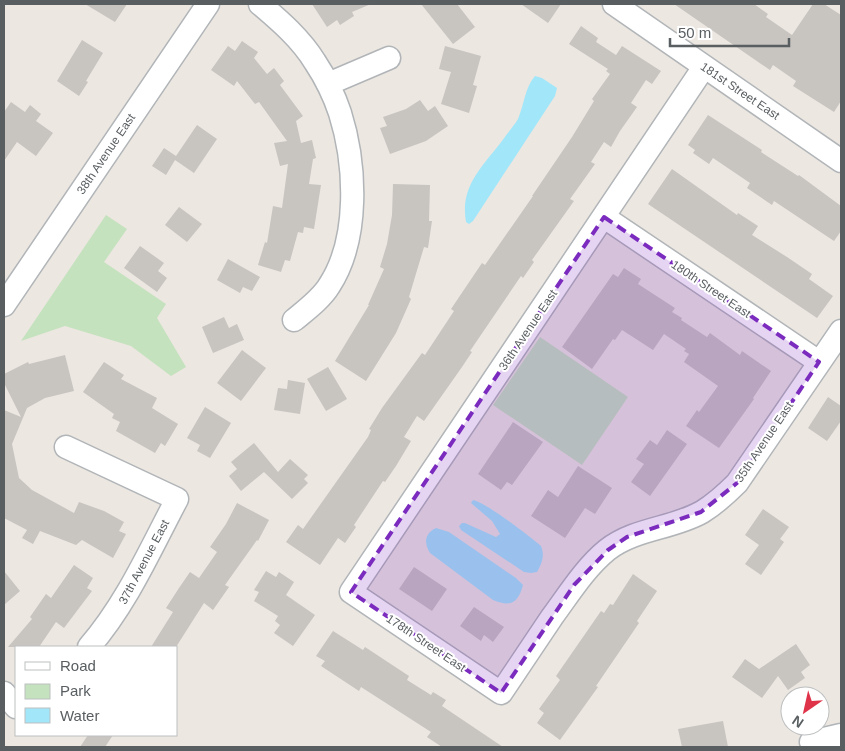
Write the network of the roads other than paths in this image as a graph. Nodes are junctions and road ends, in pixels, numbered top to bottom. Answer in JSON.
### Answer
{"nodes":[{"id":1,"x":208,"y":4,"type":"edge"},
{"id":2,"x":260,"y":4,"type":"edge"},
{"id":3,"x":614,"y":4,"type":"edge"},
{"id":4,"x":389,"y":58,"type":"dead end"},
{"id":5,"x":704,"y":67,"type":"junction"},
{"id":6,"x":328,"y":84,"type":"junction"},
{"id":7,"x":841,"y":160,"type":"edge"},
{"id":8,"x":604,"y":217,"type":"junction"},
{"id":9,"x":4,"y":305,"type":"edge"},
{"id":10,"x":294,"y":320,"type":"dead end"},
{"id":11,"x":841,"y":331,"type":"edge"},
{"id":12,"x":819,"y":362,"type":"junction"},
{"id":13,"x":66,"y":447,"type":"dead end"},
{"id":14,"x":351,"y":592,"type":"joint"},
{"id":15,"x":90,"y":646,"type":"edge"},
{"id":16,"x":4,"y":693,"type":"edge"},
{"id":17,"x":501,"y":693,"type":"joint"},
{"id":18,"x":15,"y":706,"type":"edge"},
{"id":19,"x":841,"y":735,"type":"edge"},
{"id":20,"x":811,"y":742,"type":"dead end"}],
"edges":[{"from":1,"to":9,"type":"street","name":"38th Avenue East"},
{"from":2,"to":6,"type":"street"},
{"from":3,"to":5,"type":"street","name":"181st Street East"},
{"from":4,"to":6,"type":"street"},
{"from":5,"to":7,"type":"street","name":"181st Street East"},
{"from":5,"to":8,"type":"street","name":"36th Avenue East"},
{"from":6,"to":10,"type":"street"},
{"from":8,"to":12,"type":"street","name":"180th Street East"},
{"from":8,"to":14,"type":"street","name":"36th Avenue East"},
{"from":11,"to":12,"type":"street","name":"35th Avenue East"},
{"from":12,"to":17,"type":"street","name":"35th Avenue East"},
{"from":13,"to":15,"type":"street","name":"37th Avenue East"},
{"from":14,"to":17,"type":"street","name":"178th Street East"},
{"from":16,"to":18,"type":"street"},
{"from":19,"to":20,"type":"street"}]}
